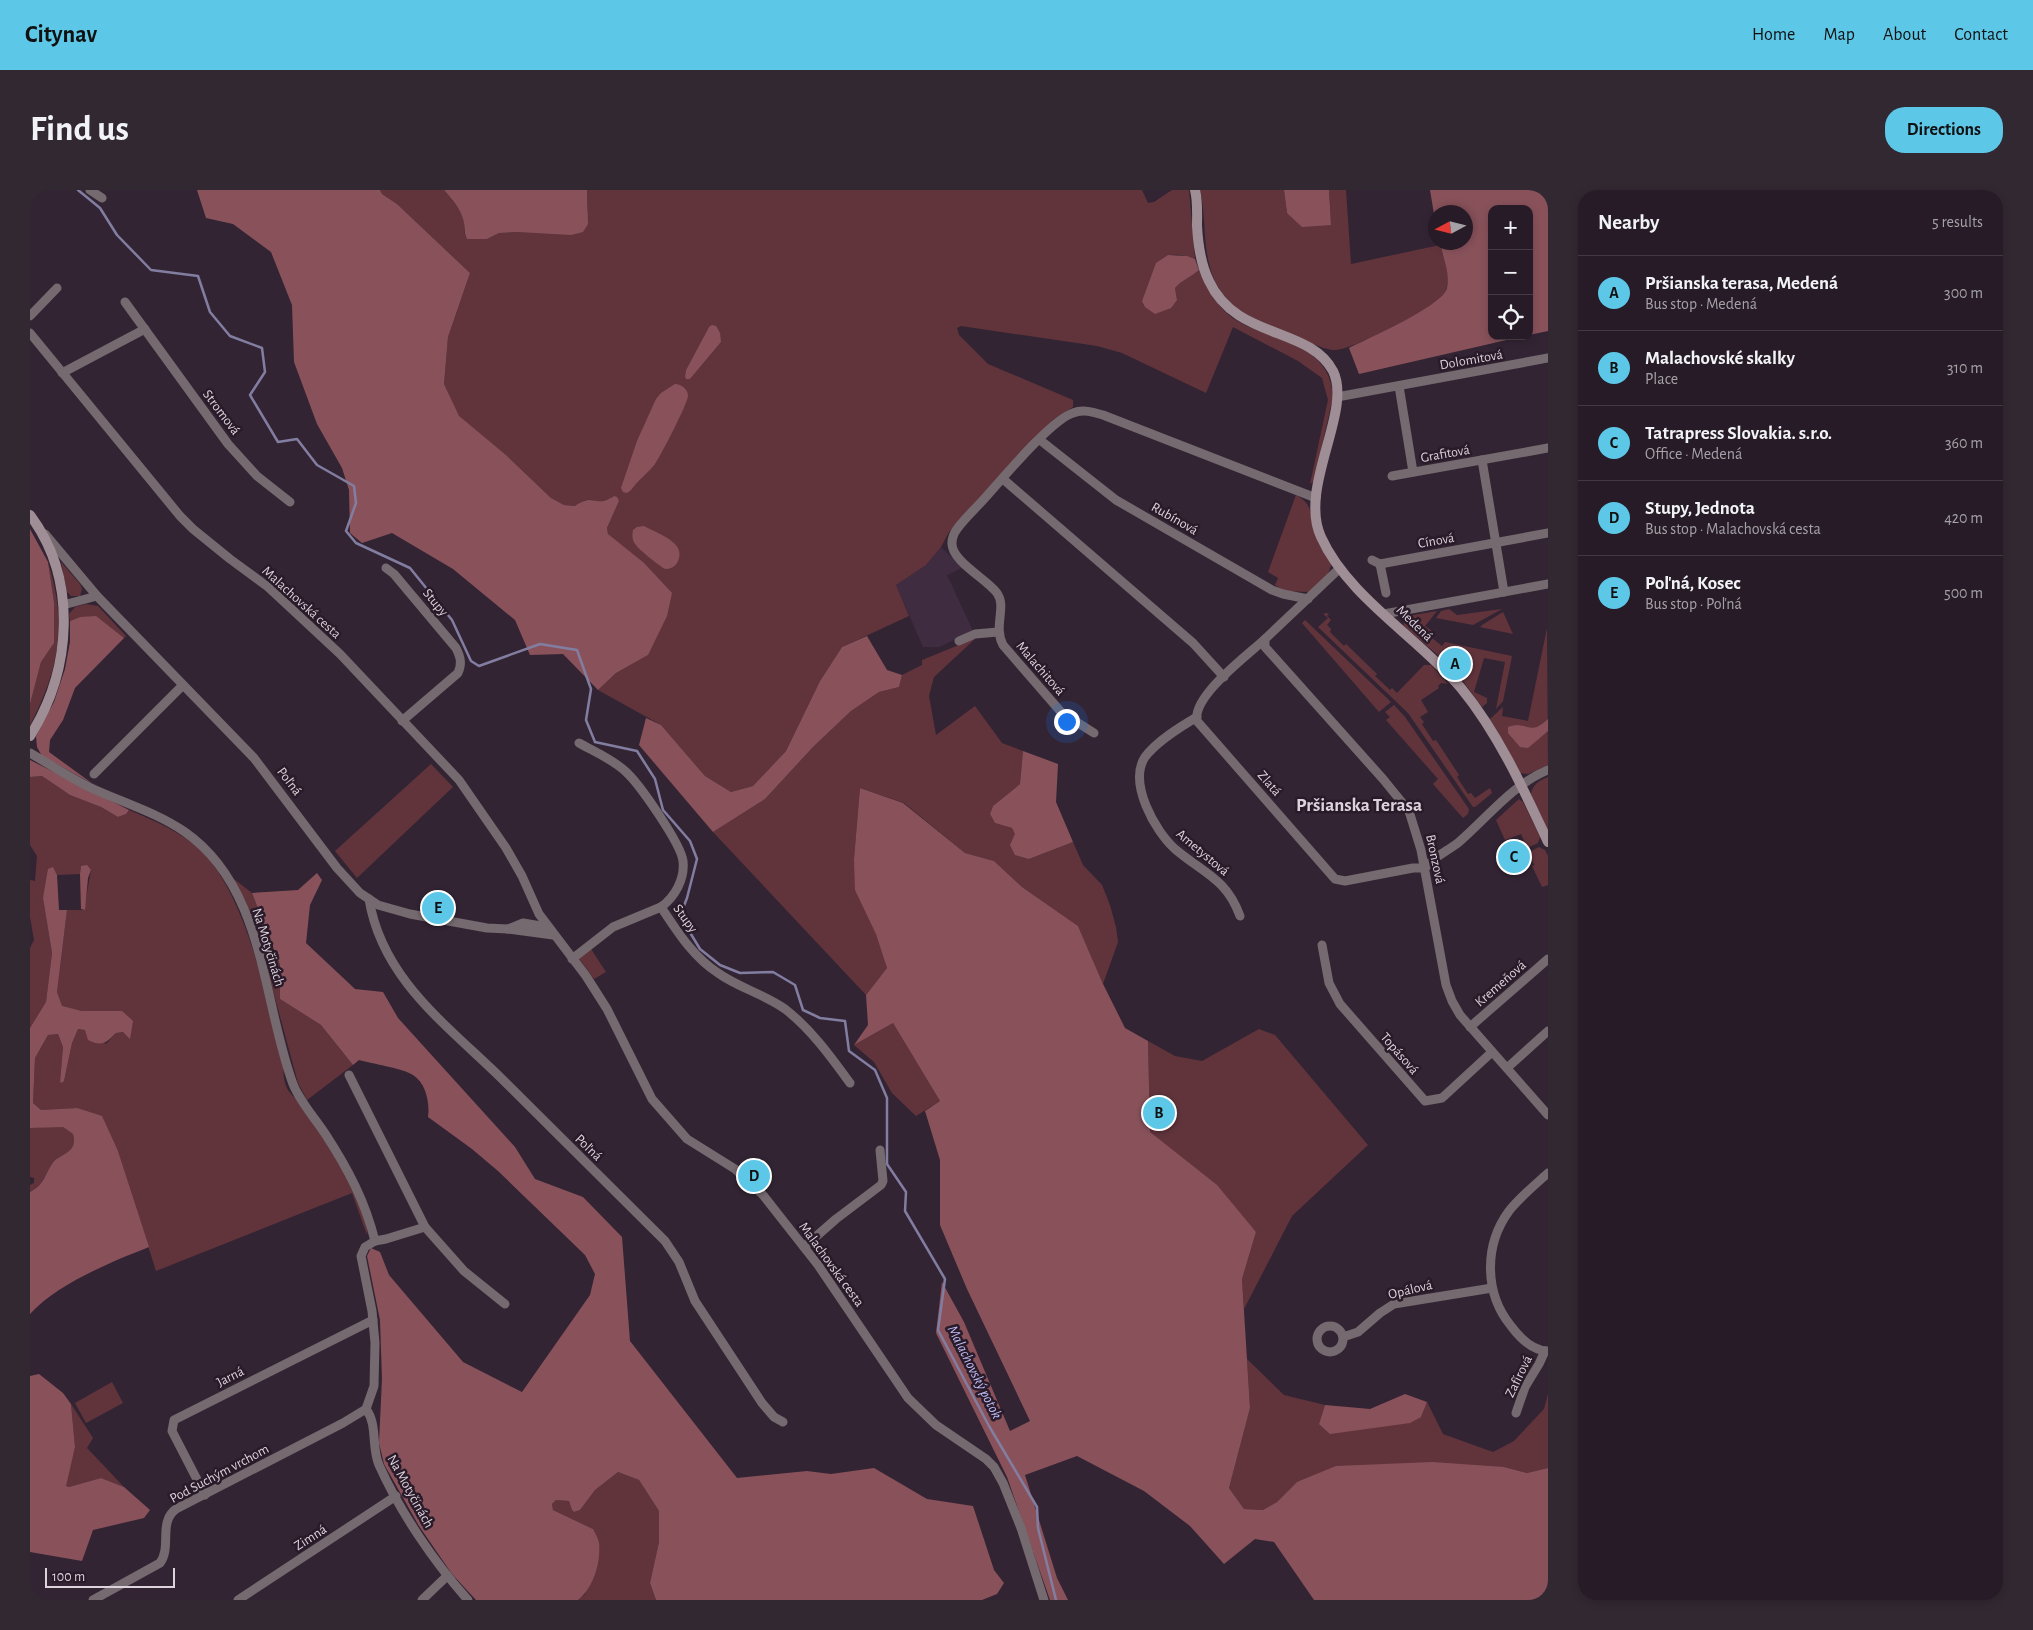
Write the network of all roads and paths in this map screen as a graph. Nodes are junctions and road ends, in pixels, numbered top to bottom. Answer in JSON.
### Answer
{"nodes":[{"id":1,"x":90,"y":190,"type":"edge"},
{"id":2,"x":1195,"y":190,"type":"edge"},
{"id":3,"x":102,"y":198,"type":"dead end"},
{"id":4,"x":57,"y":288,"type":"dead end"},
{"id":5,"x":125,"y":302,"type":"dead end"},
{"id":6,"x":30,"y":316,"type":"edge"},
{"id":7,"x":144,"y":329,"type":"junction"},
{"id":8,"x":30,"y":333,"type":"edge"},
{"id":9,"x":1548,"y":358,"type":"edge"},
{"id":10,"x":62,"y":373,"type":"junction"},
{"id":11,"x":1399,"y":386,"type":"junction"},
{"id":12,"x":1337,"y":397,"type":"junction"},
{"id":13,"x":1040,"y":440,"type":"junction"},
{"id":14,"x":1548,"y":448,"type":"edge"},
{"id":15,"x":1482,"y":460,"type":"junction"},
{"id":16,"x":1413,"y":472,"type":"junction"},
{"id":17,"x":1392,"y":476,"type":"dead end"},
{"id":18,"x":1003,"y":479,"type":"junction"},
{"id":19,"x":1316,"y":498,"type":"junction"},
{"id":20,"x":290,"y":502,"type":"dead end"},
{"id":21,"x":30,"y":515,"type":"edge"},
{"id":22,"x":37,"y":524,"type":"junction"},
{"id":23,"x":1548,"y":534,"type":"edge"},
{"id":24,"x":1496,"y":543,"type":"junction"},
{"id":25,"x":1372,"y":560,"type":"dead end"},
{"id":26,"x":1380,"y":564,"type":"junction"},
{"id":27,"x":386,"y":568,"type":"dead end"},
{"id":28,"x":1340,"y":568,"type":"junction"},
{"id":29,"x":1548,"y":584,"type":"edge"},
{"id":30,"x":1504,"y":592,"type":"junction"},
{"id":31,"x":1386,"y":593,"type":"dead end"},
{"id":32,"x":97,"y":596,"type":"junction"},
{"id":33,"x":1308,"y":599,"type":"junction"},
{"id":34,"x":63,"y":605,"type":"junction"},
{"id":35,"x":1384,"y":614,"type":"junction"},
{"id":36,"x":998,"y":632,"type":"junction"},
{"id":37,"x":1265,"y":639,"type":"junction"},
{"id":38,"x":960,"y":641,"type":"dead end"},
{"id":39,"x":1224,"y":677,"type":"junction"},
{"id":40,"x":183,"y":685,"type":"junction"},
{"id":41,"x":1196,"y":717,"type":"junction"},
{"id":42,"x":402,"y":721,"type":"junction"},
{"id":43,"x":1094,"y":734,"type":"dead end"},
{"id":44,"x":30,"y":736,"type":"edge"},
{"id":45,"x":579,"y":743,"type":"dead end"},
{"id":46,"x":30,"y":753,"type":"edge"},
{"id":47,"x":1548,"y":770,"type":"edge"},
{"id":48,"x":94,"y":774,"type":"dead end"},
{"id":49,"x":1521,"y":786,"type":"junction"},
{"id":50,"x":1548,"y":842,"type":"edge"},
{"id":51,"x":1425,"y":868,"type":"junction"},
{"id":52,"x":369,"y":899,"type":"junction"},
{"id":53,"x":661,"y":907,"type":"junction"},
{"id":54,"x":537,"y":910,"type":"junction"},
{"id":55,"x":1240,"y":916,"type":"dead end"},
{"id":56,"x":526,"y":923,"type":"junction"},
{"id":57,"x":548,"y":927,"type":"junction"},
{"id":58,"x":534,"y":928,"type":"junction"},
{"id":59,"x":508,"y":929,"type":"junction"},
{"id":60,"x":554,"y":935,"type":"junction"},
{"id":61,"x":1322,"y":945,"type":"dead end"},
{"id":62,"x":572,"y":959,"type":"junction"},
{"id":63,"x":1548,"y":959,"type":"edge"},
{"id":64,"x":1470,"y":1026,"type":"junction"},
{"id":65,"x":1548,"y":1031,"type":"edge"},
{"id":66,"x":1492,"y":1052,"type":"junction"},
{"id":67,"x":1507,"y":1068,"type":"junction"},
{"id":68,"x":349,"y":1075,"type":"dead end"},
{"id":69,"x":850,"y":1083,"type":"dead end"},
{"id":70,"x":1545,"y":1104,"type":"edge"},
{"id":71,"x":1548,"y":1115,"type":"edge"},
{"id":72,"x":880,"y":1150,"type":"dead end"},
{"id":73,"x":1548,"y":1173,"type":"edge"},
{"id":74,"x":425,"y":1227,"type":"junction"},
{"id":75,"x":374,"y":1241,"type":"junction"},
{"id":76,"x":804,"y":1246,"type":"junction"},
{"id":77,"x":1492,"y":1288,"type":"junction"},
{"id":78,"x":505,"y":1304,"type":"dead end"},
{"id":79,"x":373,"y":1320,"type":"junction"},
{"id":80,"x":1343,"y":1337,"type":"dead end"},
{"id":81,"x":1546,"y":1351,"type":"edge"},
{"id":82,"x":366,"y":1409,"type":"junction"},
{"id":83,"x":1516,"y":1413,"type":"dead end"},
{"id":84,"x":782,"y":1422,"type":"dead end"},
{"id":85,"x":204,"y":1495,"type":"junction"},
{"id":86,"x":396,"y":1496,"type":"junction"},
{"id":87,"x":447,"y":1576,"type":"junction"},
{"id":88,"x":93,"y":1600,"type":"edge"},
{"id":89,"x":238,"y":1600,"type":"edge"},
{"id":90,"x":422,"y":1600,"type":"edge"},
{"id":91,"x":468,"y":1600,"type":"edge"},
{"id":92,"x":1044,"y":1600,"type":"edge"}],
"edges":[{"from":1,"to":3,"type":"street"},
{"from":2,"to":12,"type":"street"},
{"from":4,"to":6,"type":"street"},
{"from":5,"to":7,"type":"street","name":"Stromová"},
{"from":7,"to":10,"type":"street"},
{"from":7,"to":20,"type":"street","name":"Stromová"},
{"from":8,"to":10,"type":"street","name":"Malachovská cesta"},
{"from":9,"to":11,"type":"street","name":"Dolomitová"},
{"from":10,"to":42,"type":"street","name":"Malachovská cesta"},
{"from":11,"to":12,"type":"street","name":"Dolomitová"},
{"from":11,"to":16,"type":"street","name":"Grafitová"},
{"from":12,"to":19,"type":"street"},
{"from":13,"to":18,"type":"street"},
{"from":13,"to":19,"type":"street"},
{"from":13,"to":33,"type":"street","name":"Rubínová"},
{"from":14,"to":15,"type":"street","name":"Grafitová"},
{"from":15,"to":16,"type":"street","name":"Grafitová"},
{"from":15,"to":24,"type":"street","name":"Grafitová"},
{"from":16,"to":17,"type":"street","name":"Grafitová"},
{"from":18,"to":36,"type":"street"},
{"from":18,"to":39,"type":"street"},
{"from":19,"to":28,"type":"street"},
{"from":21,"to":22,"type":"street","name":"Poľná"},
{"from":22,"to":32,"type":"street","name":"Poľná"},
{"from":22,"to":34,"type":"street"},
{"from":23,"to":24,"type":"street","name":"Cínová"},
{"from":24,"to":26,"type":"street","name":"Cínová"},
{"from":24,"to":30,"type":"street"},
{"from":25,"to":26,"type":"street"},
{"from":26,"to":31,"type":"street"},
{"from":27,"to":42,"type":"street","name":"Stupy"},
{"from":28,"to":33,"type":"street"},
{"from":28,"to":35,"type":"street"},
{"from":29,"to":30,"type":"street","name":"Medená"},
{"from":30,"to":35,"type":"street","name":"Medená"},
{"from":32,"to":34,"type":"street"},
{"from":32,"to":40,"type":"street","name":"Poľná"},
{"from":33,"to":37,"type":"street"},
{"from":34,"to":44,"type":"street"},
{"from":35,"to":49,"type":"street","name":"Medená"},
{"from":36,"to":38,"type":"street"},
{"from":36,"to":43,"type":"street","name":"Malachitová"},
{"from":37,"to":39,"type":"street"},
{"from":37,"to":51,"type":"street","name":"Bronzová"},
{"from":39,"to":41,"type":"street"},
{"from":40,"to":48,"type":"street"},
{"from":40,"to":52,"type":"street","name":"Poľná"},
{"from":41,"to":51,"type":"street","name":"Zlatá"},
{"from":41,"to":55,"type":"street","name":"Ametystová"},
{"from":42,"to":54,"type":"street","name":"Malachovská cesta"},
{"from":45,"to":53,"type":"street","name":"Stupy"},
{"from":46,"to":75,"type":"street","name":"Na Motyčinách"},
{"from":47,"to":49,"type":"street"},
{"from":49,"to":50,"type":"street","name":"Medená"},
{"from":49,"to":51,"type":"street"},
{"from":51,"to":64,"type":"street","name":"Bronzová"},
{"from":52,"to":59,"type":"street","name":"Poľná"},
{"from":52,"to":84,"type":"street","name":"Poľná"},
{"from":53,"to":62,"type":"street"},
{"from":53,"to":69,"type":"street","name":"Stupy"},
{"from":54,"to":56,"type":"street"},
{"from":54,"to":57,"type":"street","name":"Malachovská cesta"},
{"from":54,"to":58,"type":"street"},
{"from":56,"to":58,"type":"street"},
{"from":56,"to":59,"type":"street"},
{"from":57,"to":58,"type":"street"},
{"from":57,"to":60,"type":"street","name":"Malachovská cesta"},
{"from":58,"to":59,"type":"street"},
{"from":58,"to":60,"type":"street"},
{"from":60,"to":62,"type":"street","name":"Malachovská cesta"},
{"from":61,"to":66,"type":"street","name":"Topásová"},
{"from":62,"to":76,"type":"street","name":"Malachovská cesta"},
{"from":63,"to":64,"type":"street","name":"Kremeňová"},
{"from":64,"to":66,"type":"street","name":"Bronzová"},
{"from":65,"to":67,"type":"street"},
{"from":66,"to":67,"type":"street","name":"Bronzová"},
{"from":67,"to":70,"type":"street","name":"Bronzová"},
{"from":68,"to":74,"type":"street"},
{"from":70,"to":71,"type":"street","name":"Bronzová"},
{"from":72,"to":76,"type":"street"},
{"from":73,"to":77,"type":"street"},
{"from":74,"to":75,"type":"street"},
{"from":74,"to":78,"type":"street"},
{"from":75,"to":79,"type":"street"},
{"from":76,"to":92,"type":"street","name":"Malachovská cesta"},
{"from":77,"to":80,"type":"street","name":"Opálová"},
{"from":77,"to":81,"type":"street","name":"Zafírová"},
{"from":79,"to":82,"type":"street"},
{"from":79,"to":85,"type":"street","name":"Jarná"},
{"from":81,"to":83,"type":"street","name":"Zafírová"},
{"from":82,"to":85,"type":"street","name":"Pod Suchým vrchom"},
{"from":82,"to":86,"type":"street","name":"Na Motyčinách"},
{"from":85,"to":88,"type":"street","name":"Pod Suchým vrchom"},
{"from":86,"to":87,"type":"street","name":"Na Motyčinách"},
{"from":86,"to":89,"type":"street","name":"Zimná"},
{"from":87,"to":90,"type":"street"},
{"from":87,"to":91,"type":"street","name":"Na Motyčinách"}]}
